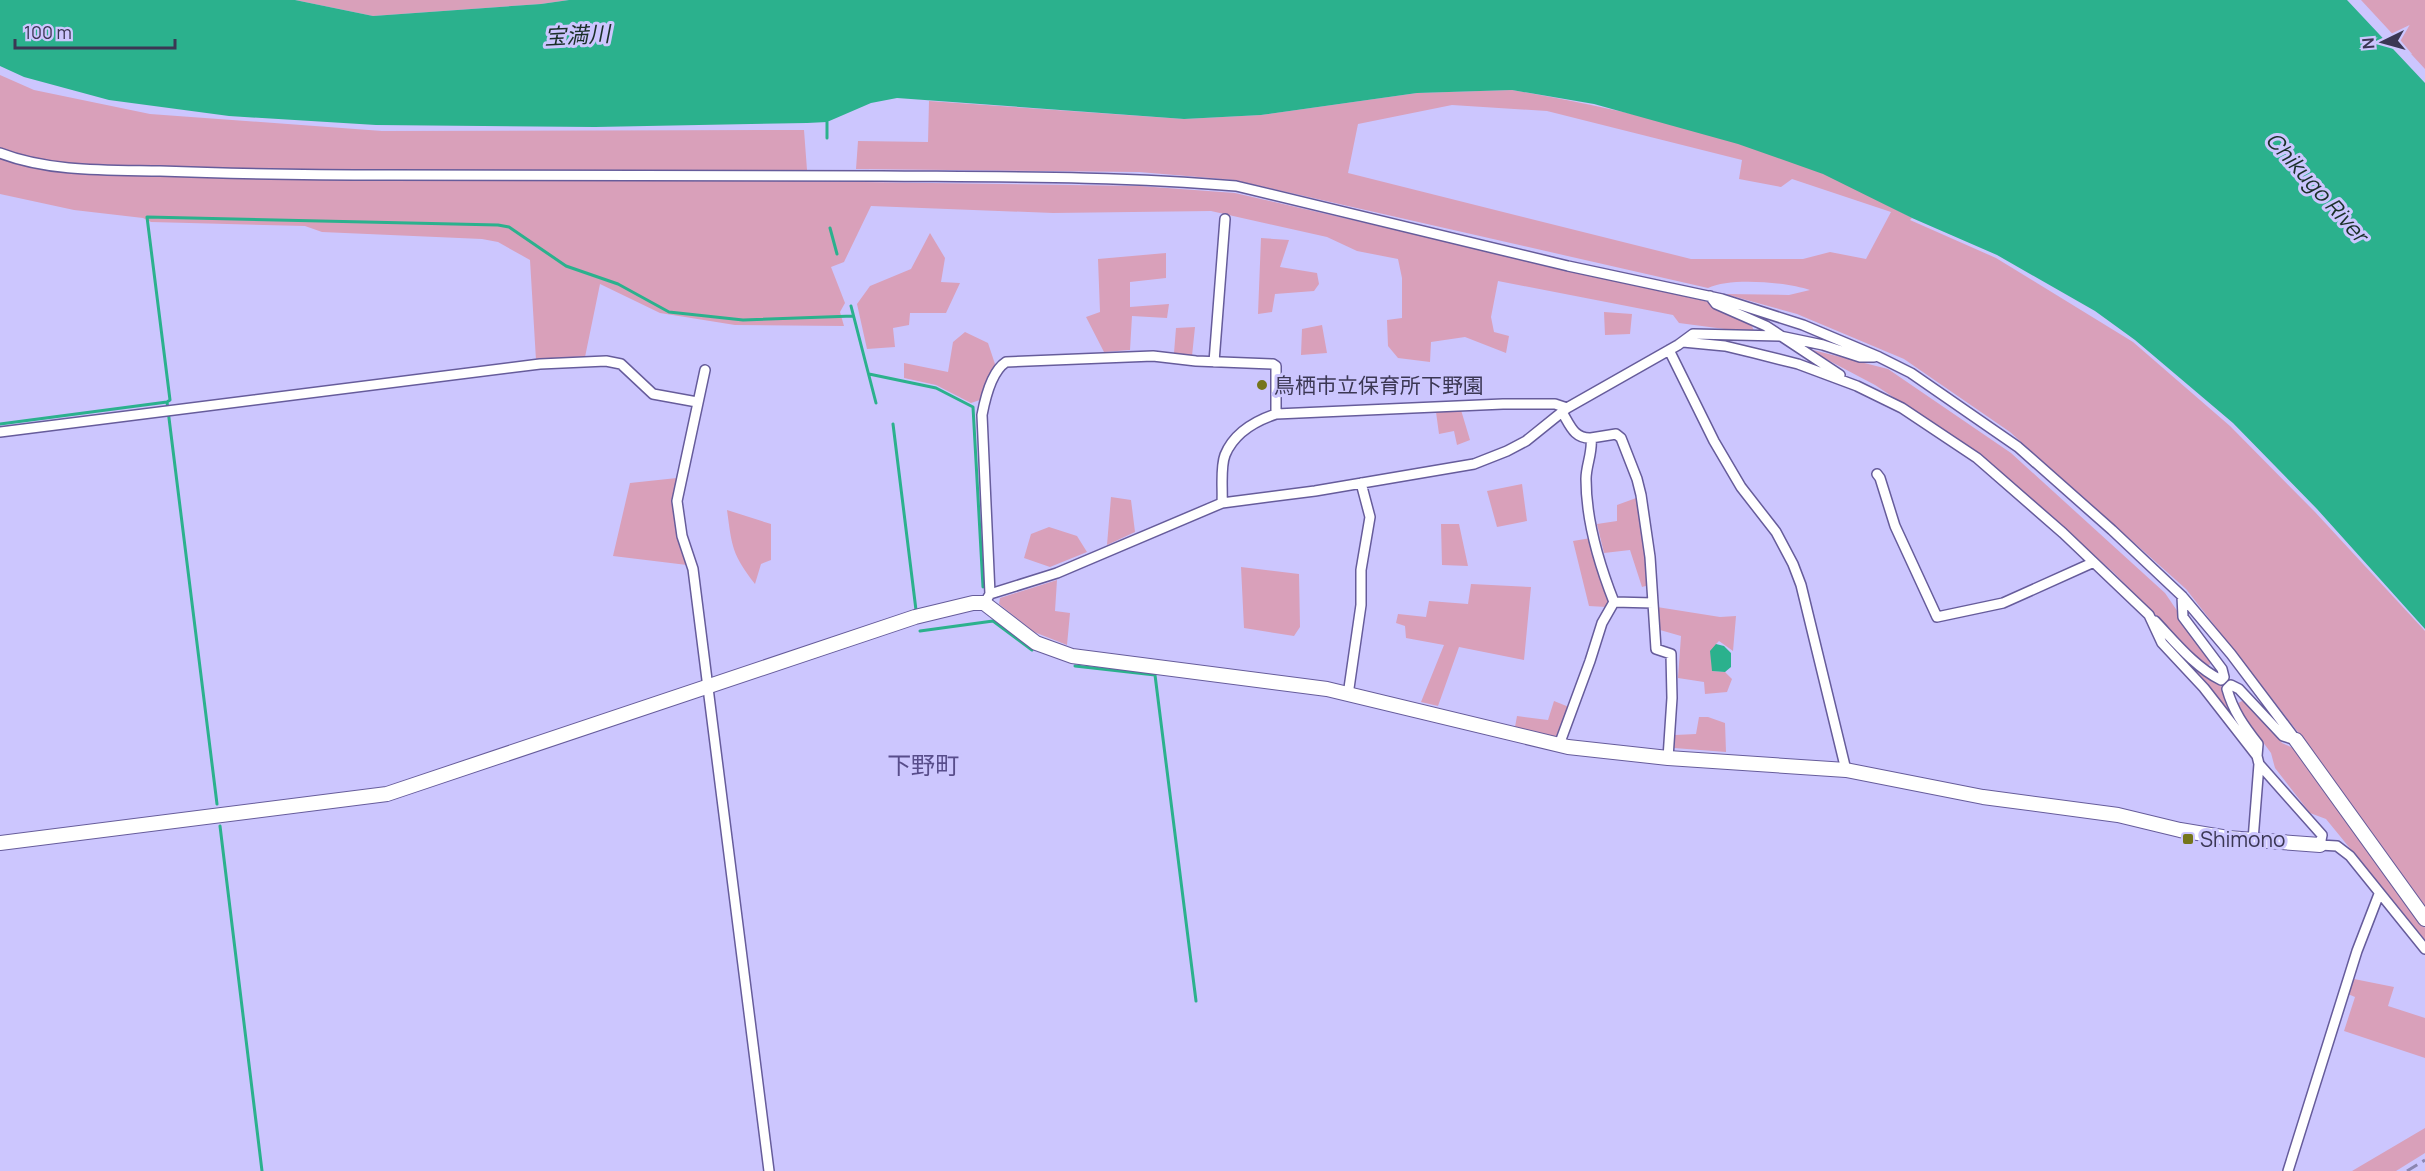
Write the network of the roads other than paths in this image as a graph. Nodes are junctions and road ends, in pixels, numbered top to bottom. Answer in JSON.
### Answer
{"nodes":[{"id":1,"x":0,"y":153,"type":"edge"},
{"id":2,"x":1225,"y":219,"type":"dead end"},
{"id":3,"x":1710,"y":296,"type":"junction"},
{"id":4,"x":1780,"y":336,"type":"junction"},
{"id":5,"x":1683,"y":342,"type":"junction"},
{"id":6,"x":1669,"y":350,"type":"junction"},
{"id":7,"x":1880,"y":357,"type":"junction"},
{"id":8,"x":1214,"y":362,"type":"junction"},
{"id":9,"x":705,"y":370,"type":"dead end"},
{"id":10,"x":1857,"y":386,"type":"junction"},
{"id":11,"x":697,"y":402,"type":"junction"},
{"id":12,"x":1565,"y":410,"type":"junction"},
{"id":13,"x":1276,"y":414,"type":"junction"},
{"id":14,"x":0,"y":432,"type":"edge"},
{"id":15,"x":1591,"y":438,"type":"junction"},
{"id":16,"x":1877,"y":474,"type":"dead end"},
{"id":17,"x":1361,"y":483,"type":"junction"},
{"id":18,"x":1222,"y":503,"type":"junction"},
{"id":19,"x":2092,"y":563,"type":"junction"},
{"id":20,"x":2182,"y":596,"type":"junction"},
{"id":21,"x":987,"y":598,"type":"junction"},
{"id":22,"x":1614,"y":602,"type":"junction"},
{"id":23,"x":1653,"y":603,"type":"junction"},
{"id":24,"x":2149,"y":615,"type":"junction"},
{"id":25,"x":2223,"y":678,"type":"junction"},
{"id":26,"x":2229,"y":687,"type":"junction"},
{"id":27,"x":709,"y":688,"type":"junction"},
{"id":28,"x":1348,"y":695,"type":"junction"},
{"id":29,"x":2296,"y":740,"type":"junction"},
{"id":30,"x":1559,"y":745,"type":"junction"},
{"id":31,"x":1668,"y":758,"type":"junction"},
{"id":32,"x":2258,"y":760,"type":"junction"},
{"id":33,"x":1846,"y":770,"type":"junction"},
{"id":34,"x":2253,"y":840,"type":"junction"},
{"id":35,"x":0,"y":843,"type":"edge"},
{"id":36,"x":2320,"y":845,"type":"junction"},
{"id":37,"x":2379,"y":894,"type":"junction"},
{"id":38,"x":2425,"y":919,"type":"edge"},
{"id":39,"x":2425,"y":950,"type":"edge"},
{"id":40,"x":768,"y":1171,"type":"edge"},
{"id":41,"x":2288,"y":1171,"type":"edge"}],
"edges":[{"from":1,"to":3,"type":"street"},
{"from":2,"to":8,"type":"street"},
{"from":3,"to":4,"type":"street"},
{"from":3,"to":7,"type":"street"},
{"from":4,"to":5,"type":"street"},
{"from":4,"to":7,"type":"street"},
{"from":4,"to":10,"type":"street"},
{"from":5,"to":6,"type":"street"},
{"from":5,"to":10,"type":"street"},
{"from":6,"to":12,"type":"street"},
{"from":6,"to":33,"type":"street"},
{"from":7,"to":20,"type":"street"},
{"from":8,"to":13,"type":"street"},
{"from":8,"to":21,"type":"street"},
{"from":9,"to":11,"type":"street"},
{"from":10,"to":19,"type":"street"},
{"from":11,"to":14,"type":"street"},
{"from":11,"to":27,"type":"street"},
{"from":12,"to":13,"type":"street"},
{"from":12,"to":15,"type":"street"},
{"from":12,"to":17,"type":"street"},
{"from":13,"to":18,"type":"street"},
{"from":15,"to":22,"type":"street"},
{"from":15,"to":23,"type":"street"},
{"from":16,"to":19,"type":"street"},
{"from":17,"to":18,"type":"street"},
{"from":17,"to":28,"type":"street"},
{"from":18,"to":21,"type":"street"},
{"from":19,"to":24,"type":"street"},
{"from":20,"to":25,"type":"street"},
{"from":20,"to":29,"type":"street"},
{"from":21,"to":27,"type":"street"},
{"from":21,"to":28,"type":"street"},
{"from":22,"to":23,"type":"street"},
{"from":22,"to":30,"type":"street"},
{"from":23,"to":31,"type":"street"},
{"from":24,"to":25,"type":"street"},
{"from":24,"to":32,"type":"street"},
{"from":25,"to":26,"type":"street"},
{"from":26,"to":29,"type":"street"},
{"from":26,"to":32,"type":"street"},
{"from":27,"to":35,"type":"street"},
{"from":27,"to":40,"type":"street"},
{"from":28,"to":30,"type":"street"},
{"from":29,"to":38,"type":"street"},
{"from":30,"to":31,"type":"street"},
{"from":31,"to":33,"type":"street"},
{"from":32,"to":34,"type":"street"},
{"from":32,"to":36,"type":"street"},
{"from":33,"to":34,"type":"street"},
{"from":34,"to":36,"type":"street"},
{"from":36,"to":37,"type":"street"},
{"from":37,"to":39,"type":"street"},
{"from":37,"to":41,"type":"street"}]}
